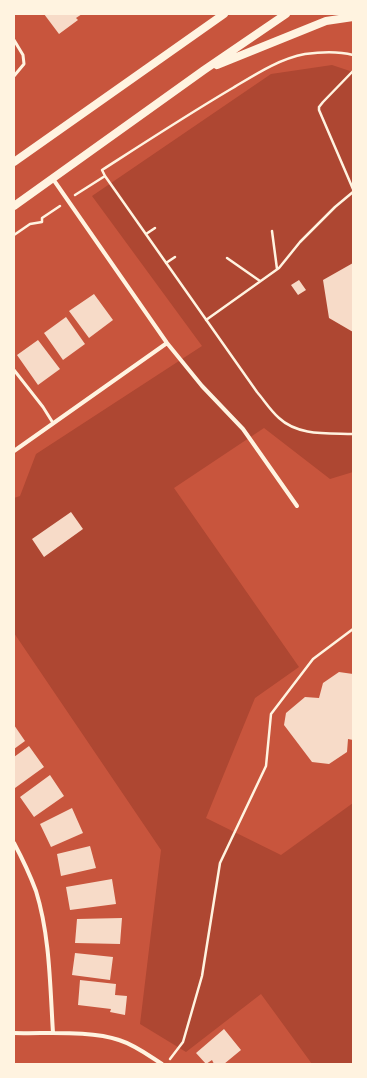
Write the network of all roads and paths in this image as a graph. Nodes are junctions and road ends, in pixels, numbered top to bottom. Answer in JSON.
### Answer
{"nodes":[{"id":1,"x":224,"y":14,"type":"edge"},
{"id":2,"x":286,"y":14,"type":"edge"},
{"id":3,"x":353,"y":16,"type":"edge"},
{"id":4,"x":14,"y":40,"type":"edge"},
{"id":5,"x":353,"y":55,"type":"edge"},
{"id":6,"x":204,"y":70,"type":"junction"},
{"id":7,"x":353,"y":71,"type":"edge"},
{"id":8,"x":14,"y":76,"type":"edge"},
{"id":9,"x":14,"y":162,"type":"edge"},
{"id":10,"x":105,"y":176,"type":"junction"},
{"id":11,"x":53,"y":179,"type":"junction"},
{"id":12,"x":86,"y":187,"type":"dead end"},
{"id":13,"x":353,"y":189,"type":"edge"},
{"id":14,"x":353,"y":192,"type":"edge"},
{"id":15,"x":14,"y":206,"type":"edge"},
{"id":16,"x":42,"y":218,"type":"dead end"},
{"id":17,"x":155,"y":228,"type":"dead end"},
{"id":18,"x":272,"y":231,"type":"dead end"},
{"id":19,"x":146,"y":234,"type":"junction"},
{"id":20,"x":14,"y":235,"type":"edge"},
{"id":21,"x":175,"y":257,"type":"dead end"},
{"id":22,"x":227,"y":258,"type":"dead end"},
{"id":23,"x":166,"y":263,"type":"junction"},
{"id":24,"x":277,"y":269,"type":"junction"},
{"id":25,"x":260,"y":281,"type":"junction"},
{"id":26,"x":206,"y":320,"type":"junction"},
{"id":27,"x":167,"y":343,"type":"junction"},
{"id":28,"x":14,"y":370,"type":"edge"},
{"id":29,"x":53,"y":423,"type":"junction"},
{"id":30,"x":353,"y":434,"type":"edge"},
{"id":31,"x":14,"y":450,"type":"edge"},
{"id":32,"x":297,"y":506,"type":"dead end"},
{"id":33,"x":353,"y":629,"type":"edge"},
{"id":34,"x":14,"y":844,"type":"edge"},
{"id":35,"x":14,"y":1032,"type":"edge"},
{"id":36,"x":53,"y":1033,"type":"junction"},
{"id":37,"x":162,"y":1064,"type":"edge"},
{"id":38,"x":166,"y":1064,"type":"edge"}],
"edges":[{"from":1,"to":9,"type":"main road"},
{"from":2,"to":6,"type":"main road"},
{"from":3,"to":6,"type":"main road"},
{"from":4,"to":8,"type":"lane"},
{"from":5,"to":10,"type":"path"},
{"from":6,"to":11,"type":"main road"},
{"from":7,"to":13,"type":"path"},
{"from":10,"to":12,"type":"path"},
{"from":10,"to":19,"type":"path"},
{"from":11,"to":15,"type":"main road"},
{"from":11,"to":27,"type":"street"},
{"from":14,"to":24,"type":"path"},
{"from":16,"to":20,"type":"path"},
{"from":17,"to":19,"type":"path"},
{"from":18,"to":24,"type":"path"},
{"from":19,"to":23,"type":"path"},
{"from":21,"to":23,"type":"path"},
{"from":22,"to":25,"type":"path"},
{"from":23,"to":26,"type":"path"},
{"from":24,"to":25,"type":"path"},
{"from":25,"to":26,"type":"path"},
{"from":26,"to":30,"type":"path"},
{"from":27,"to":29,"type":"street"},
{"from":27,"to":32,"type":"street"},
{"from":28,"to":29,"type":"lane"},
{"from":29,"to":31,"type":"street"},
{"from":33,"to":38,"type":"path"},
{"from":34,"to":36,"type":"street"},
{"from":35,"to":36,"type":"street"},
{"from":36,"to":37,"type":"street"}]}
